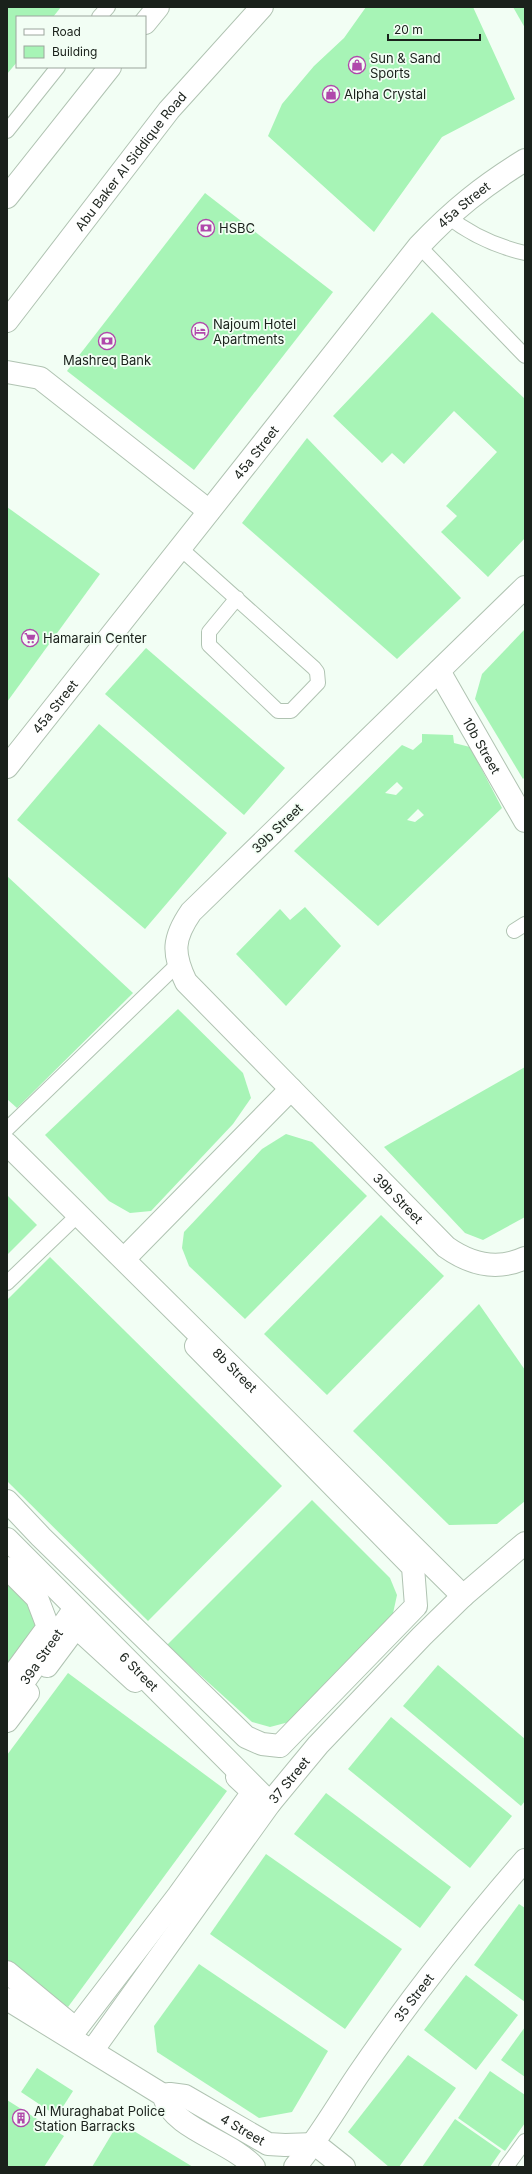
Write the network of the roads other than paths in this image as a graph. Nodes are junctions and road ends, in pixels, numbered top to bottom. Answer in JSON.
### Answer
{"nodes":[{"id":1,"x":108,"y":7,"type":"edge"},
{"id":2,"x":158,"y":7,"type":"edge"},
{"id":3,"x":262,"y":7,"type":"edge"},
{"id":4,"x":100,"y":16,"type":"edge"},
{"id":5,"x":146,"y":22,"type":"edge"},
{"id":6,"x":57,"y":68,"type":"edge"},
{"id":7,"x":109,"y":68,"type":"edge"},
{"id":8,"x":7,"y":131,"type":"edge"},
{"id":9,"x":525,"y":160,"type":"edge"},
{"id":10,"x":7,"y":197,"type":"edge"},
{"id":11,"x":447,"y":216,"type":"junction"},
{"id":12,"x":419,"y":246,"type":"junction"},
{"id":13,"x":525,"y":253,"type":"edge"},
{"id":14,"x":7,"y":321,"type":"edge"},
{"id":15,"x":525,"y":356,"type":"edge"},
{"id":16,"x":7,"y":372,"type":"edge"},
{"id":17,"x":209,"y":511,"type":"junction"},
{"id":18,"x":180,"y":548,"type":"junction"},
{"id":19,"x":525,"y":587,"type":"edge"},
{"id":20,"x":236,"y":598,"type":"junction"},
{"id":21,"x":439,"y":670,"type":"junction"},
{"id":22,"x":7,"y":766,"type":"edge"},
{"id":23,"x":525,"y":821,"type":"edge"},
{"id":24,"x":178,"y":964,"type":"junction"},
{"id":25,"x":291,"y":1089,"type":"junction"},
{"id":26,"x":7,"y":1129,"type":"edge"},
{"id":27,"x":7,"y":1144,"type":"edge"},
{"id":28,"x":7,"y":1153,"type":"edge"},
{"id":29,"x":75,"y":1217,"type":"junction"},
{"id":30,"x":525,"y":1258,"type":"edge"},
{"id":31,"x":124,"y":1260,"type":"junction"},
{"id":32,"x":7,"y":1283,"type":"edge"},
{"id":33,"x":7,"y":1501,"type":"edge"},
{"id":34,"x":7,"y":1539,"type":"edge"},
{"id":35,"x":525,"y":1543,"type":"edge"},
{"id":36,"x":7,"y":1568,"type":"edge"},
{"id":37,"x":463,"y":1596,"type":"junction"},
{"id":38,"x":75,"y":1608,"type":"junction"},
{"id":39,"x":7,"y":1683,"type":"edge"},
{"id":40,"x":7,"y":1706,"type":"edge"},
{"id":41,"x":7,"y":1721,"type":"edge"},
{"id":42,"x":270,"y":1803,"type":"junction"},
{"id":43,"x":525,"y":1860,"type":"edge"},
{"id":44,"x":7,"y":1972,"type":"edge"},
{"id":45,"x":7,"y":1999,"type":"edge"},
{"id":46,"x":92,"y":2051,"type":"junction"},
{"id":47,"x":163,"y":2095,"type":"junction"},
{"id":48,"x":525,"y":2141,"type":"edge"},
{"id":49,"x":315,"y":2144,"type":"junction"},
{"id":50,"x":254,"y":2167,"type":"edge"},
{"id":51,"x":295,"y":2167,"type":"edge"},
{"id":52,"x":310,"y":2167,"type":"edge"},
{"id":53,"x":344,"y":2167,"type":"edge"},
{"id":54,"x":506,"y":2167,"type":"edge"}],
"edges":[{"from":1,"to":4,"type":"lane"},
{"from":2,"to":5,"type":"street"},
{"from":3,"to":14,"type":"street","name":"Abu Baker Al Siddique Road"},
{"from":6,"to":8,"type":"lane"},
{"from":7,"to":10,"type":"street"},
{"from":9,"to":11,"type":"street","name":"45a Street"},
{"from":11,"to":12,"type":"street","name":"45a Street"},
{"from":11,"to":13,"type":"lane"},
{"from":12,"to":15,"type":"lane"},
{"from":12,"to":17,"type":"street","name":"45a Street"},
{"from":16,"to":17,"type":"street"},
{"from":17,"to":18,"type":"street","name":"45a Street"},
{"from":18,"to":20,"type":"lane"},
{"from":18,"to":22,"type":"street","name":"45a Street"},
{"from":19,"to":21,"type":"street","name":"39b Street"},
{"from":20,"to":20,"type":"lane"},
{"from":21,"to":23,"type":"street","name":"10b Street"},
{"from":21,"to":24,"type":"street","name":"39b Street"},
{"from":24,"to":25,"type":"street","name":"39b Street"},
{"from":24,"to":26,"type":"lane"},
{"from":25,"to":30,"type":"street","name":"39b Street"},
{"from":25,"to":31,"type":"street"},
{"from":27,"to":29,"type":"street","name":"8b Street"},
{"from":28,"to":29,"type":"street"},
{"from":29,"to":31,"type":"street","name":"8b Street"},
{"from":29,"to":32,"type":"lane"},
{"from":29,"to":33,"type":"street"},
{"from":31,"to":37,"type":"street","name":"8b Street"},
{"from":34,"to":38,"type":"street","name":"6 Street"},
{"from":35,"to":37,"type":"street","name":"37 Street"},
{"from":36,"to":39,"type":"street"},
{"from":37,"to":42,"type":"street","name":"37 Street"},
{"from":38,"to":40,"type":"street","name":"39a Street"},
{"from":38,"to":42,"type":"street","name":"6 Street"},
{"from":41,"to":44,"type":"street"},
{"from":42,"to":46,"type":"street","name":"37 Street"},
{"from":43,"to":49,"type":"street","name":"35 Street"},
{"from":45,"to":46,"type":"street","name":"4 Street"},
{"from":46,"to":47,"type":"street","name":"4 Street"},
{"from":47,"to":49,"type":"street","name":"4 Street"},
{"from":47,"to":50,"type":"street","name":"4 Street"},
{"from":48,"to":54,"type":"lane"},
{"from":49,"to":51,"type":"street","name":"35 Street"},
{"from":49,"to":52,"type":"street","name":"35 Street"},
{"from":49,"to":53,"type":"street"}]}
